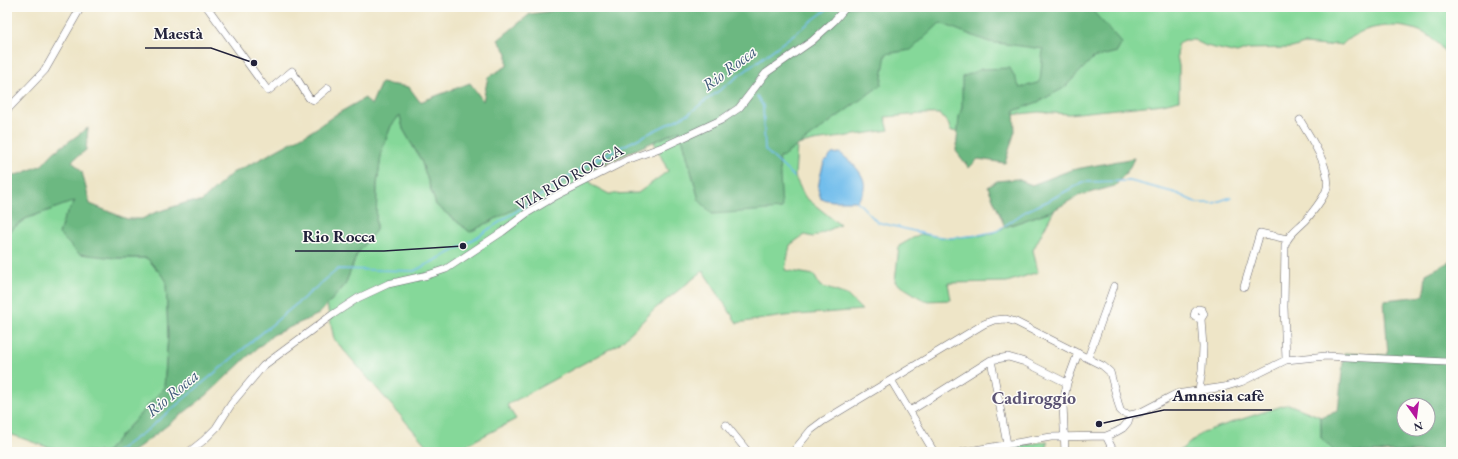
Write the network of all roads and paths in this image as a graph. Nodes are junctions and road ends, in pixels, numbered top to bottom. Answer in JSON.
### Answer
{"nodes":[{"id":1,"x":81,"y":7,"type":"edge"},
{"id":2,"x":207,"y":7,"type":"edge"},
{"id":3,"x":846,"y":7,"type":"edge"},
{"id":4,"x":328,"y":88,"type":"dead end"},
{"id":5,"x":7,"y":110,"type":"edge"},
{"id":6,"x":1300,"y":120,"type":"dead end"},
{"id":7,"x":1287,"y":239,"type":"junction"},
{"id":8,"x":1114,"y":286,"type":"dead end"},
{"id":9,"x":1244,"y":287,"type":"dead end"},
{"id":10,"x":1201,"y":319,"type":"dead end"},
{"id":11,"x":1078,"y":353,"type":"junction"},
{"id":12,"x":1088,"y":358,"type":"junction"},
{"id":13,"x":1451,"y":359,"type":"edge"},
{"id":14,"x":991,"y":360,"type":"junction"},
{"id":15,"x":1286,"y":360,"type":"junction"},
{"id":16,"x":891,"y":380,"type":"junction"},
{"id":17,"x":1068,"y":383,"type":"junction"},
{"id":18,"x":1199,"y":390,"type":"junction"},
{"id":19,"x":910,"y":411,"type":"junction"},
{"id":20,"x":1130,"y":416,"type":"junction"},
{"id":21,"x":726,"y":424,"type":"dead end"},
{"id":22,"x":1106,"y":436,"type":"junction"},
{"id":23,"x":1064,"y":437,"type":"junction"},
{"id":24,"x":1007,"y":444,"type":"junction"},
{"id":25,"x":189,"y":452,"type":"edge"},
{"id":26,"x":748,"y":452,"type":"edge"},
{"id":27,"x":793,"y":452,"type":"edge"},
{"id":28,"x":934,"y":452,"type":"edge"},
{"id":29,"x":963,"y":452,"type":"edge"},
{"id":30,"x":1066,"y":452,"type":"edge"},
{"id":31,"x":1114,"y":452,"type":"edge"}],
"edges":[{"from":1,"to":5,"type":"street"},
{"from":2,"to":4,"type":"street"},
{"from":3,"to":25,"type":"street","name":"VIA RIO ROCCA"},
{"from":6,"to":7,"type":"street"},
{"from":7,"to":9,"type":"street"},
{"from":7,"to":15,"type":"street"},
{"from":8,"to":12,"type":"street"},
{"from":10,"to":18,"type":"street"},
{"from":11,"to":12,"type":"street"},
{"from":11,"to":16,"type":"street"},
{"from":11,"to":17,"type":"street"},
{"from":12,"to":20,"type":"street"},
{"from":13,"to":15,"type":"street"},
{"from":14,"to":17,"type":"street"},
{"from":14,"to":19,"type":"street"},
{"from":14,"to":24,"type":"street"},
{"from":15,"to":18,"type":"street"},
{"from":16,"to":19,"type":"street"},
{"from":16,"to":27,"type":"street"},
{"from":17,"to":23,"type":"street"},
{"from":18,"to":20,"type":"street"},
{"from":19,"to":28,"type":"street"},
{"from":20,"to":22,"type":"street"},
{"from":21,"to":26,"type":"street"},
{"from":22,"to":23,"type":"street"},
{"from":22,"to":31,"type":"street"},
{"from":23,"to":24,"type":"street"},
{"from":23,"to":30,"type":"street"},
{"from":24,"to":29,"type":"street"}]}
